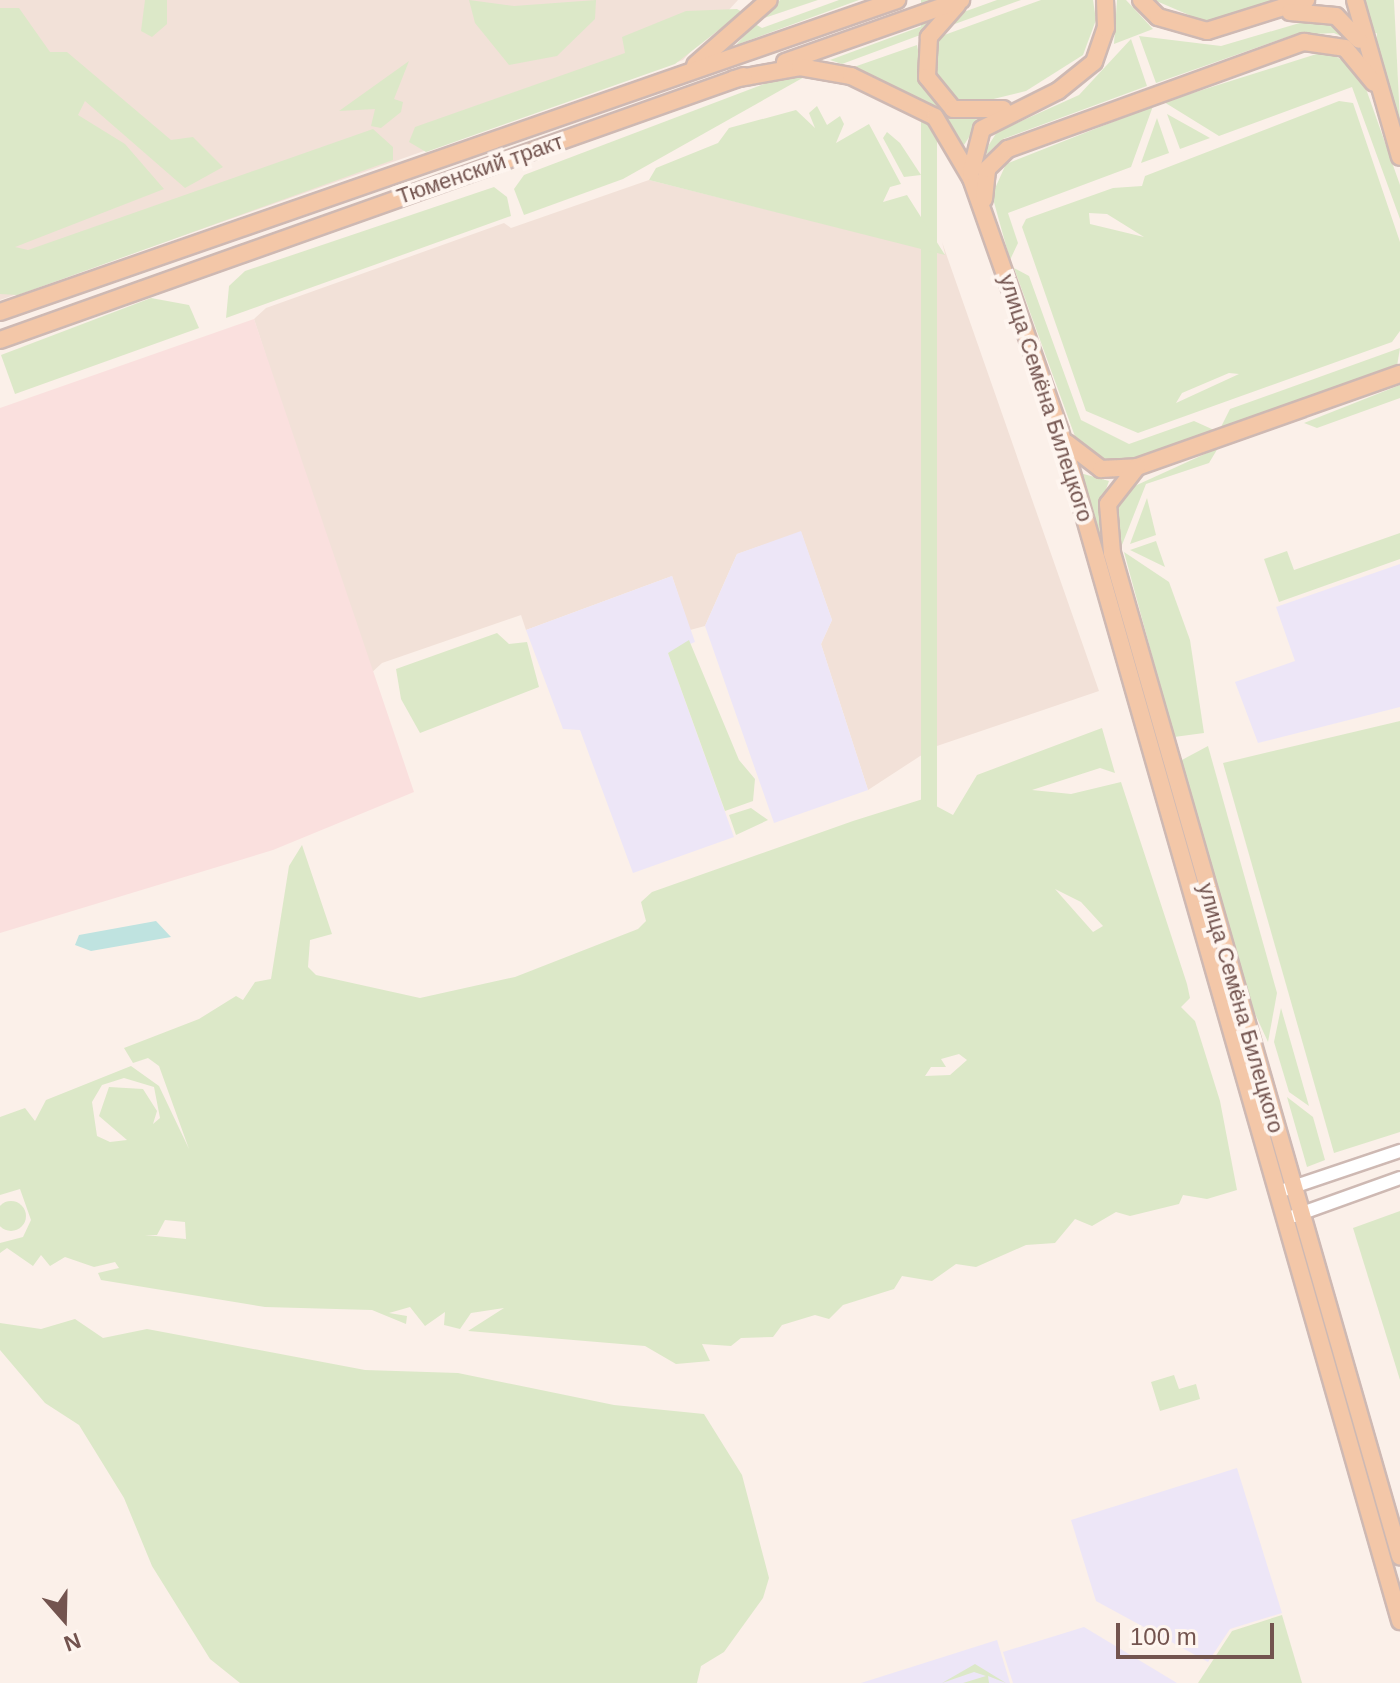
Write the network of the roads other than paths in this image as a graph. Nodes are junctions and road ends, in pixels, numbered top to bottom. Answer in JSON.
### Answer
{"nodes":[{"id":1,"x":769,"y":0,"type":"edge"},
{"id":2,"x":897,"y":0,"type":"edge"},
{"id":3,"x":962,"y":0,"type":"edge"},
{"id":4,"x":1105,"y":0,"type":"edge"},
{"id":5,"x":1141,"y":0,"type":"edge"},
{"id":6,"x":1306,"y":0,"type":"edge"},
{"id":7,"x":1355,"y":0,"type":"edge"},
{"id":8,"x":1281,"y":13,"type":"junction"},
{"id":9,"x":1365,"y":53,"type":"junction"},
{"id":10,"x":734,"y":79,"type":"junction"},
{"id":11,"x":1374,"y":83,"type":"junction"},
{"id":12,"x":647,"y":88,"type":"junction"},
{"id":13,"x":1035,"y":100,"type":"junction"},
{"id":14,"x":1400,"y":157,"type":"edge"},
{"id":15,"x":971,"y":178,"type":"junction"},
{"id":16,"x":985,"y":214,"type":"junction"},
{"id":17,"x":0,"y":312,"type":"edge"},
{"id":18,"x":0,"y":340,"type":"edge"},
{"id":19,"x":1400,"y":374,"type":"edge"},
{"id":20,"x":1060,"y":431,"type":"junction"},
{"id":21,"x":1137,"y":467,"type":"junction"},
{"id":22,"x":1400,"y":1151,"type":"edge"},
{"id":23,"x":1400,"y":1178,"type":"edge"},
{"id":24,"x":1286,"y":1189,"type":"junction"},
{"id":25,"x":1293,"y":1216,"type":"junction"},
{"id":26,"x":1400,"y":1556,"type":"edge"},
{"id":27,"x":1400,"y":1621,"type":"edge"}],
"edges":[{"from":1,"to":12,"type":"main road"},
{"from":2,"to":12,"type":"main road","name":"Тюменский тракт"},
{"from":3,"to":10,"type":"main road","name":"Тюменский тракт"},
{"from":3,"to":13,"type":"main road"},
{"from":4,"to":13,"type":"main road"},
{"from":5,"to":8,"type":"main road"},
{"from":6,"to":8,"type":"main road"},
{"from":7,"to":9,"type":"main road"},
{"from":8,"to":9,"type":"main road"},
{"from":9,"to":11,"type":"main road"},
{"from":10,"to":15,"type":"main road","name":"улица Семёна Билецкого"},
{"from":10,"to":18,"type":"main road","name":"Тюменский тракт"},
{"from":11,"to":14,"type":"main road"},
{"from":11,"to":16,"type":"main road"},
{"from":12,"to":17,"type":"main road","name":"Тюменский тракт"},
{"from":13,"to":15,"type":"main road"},
{"from":15,"to":16,"type":"main road","name":"улица Семёна Билецкого"},
{"from":16,"to":20,"type":"main road","name":"улица Семёна Билецкого"},
{"from":19,"to":21,"type":"main road"},
{"from":20,"to":21,"type":"main road"},
{"from":20,"to":24,"type":"main road","name":"улица Семёна Билецкого"},
{"from":21,"to":24,"type":"main road","name":"улица Семёна Билецкого"},
{"from":22,"to":24,"type":"street"},
{"from":23,"to":25,"type":"street"},
{"from":24,"to":25,"type":"main road","name":"улица Семёна Билецкого"},
{"from":25,"to":26,"type":"main road","name":"улица Семёна Билецкого"},
{"from":25,"to":27,"type":"main road"}]}
